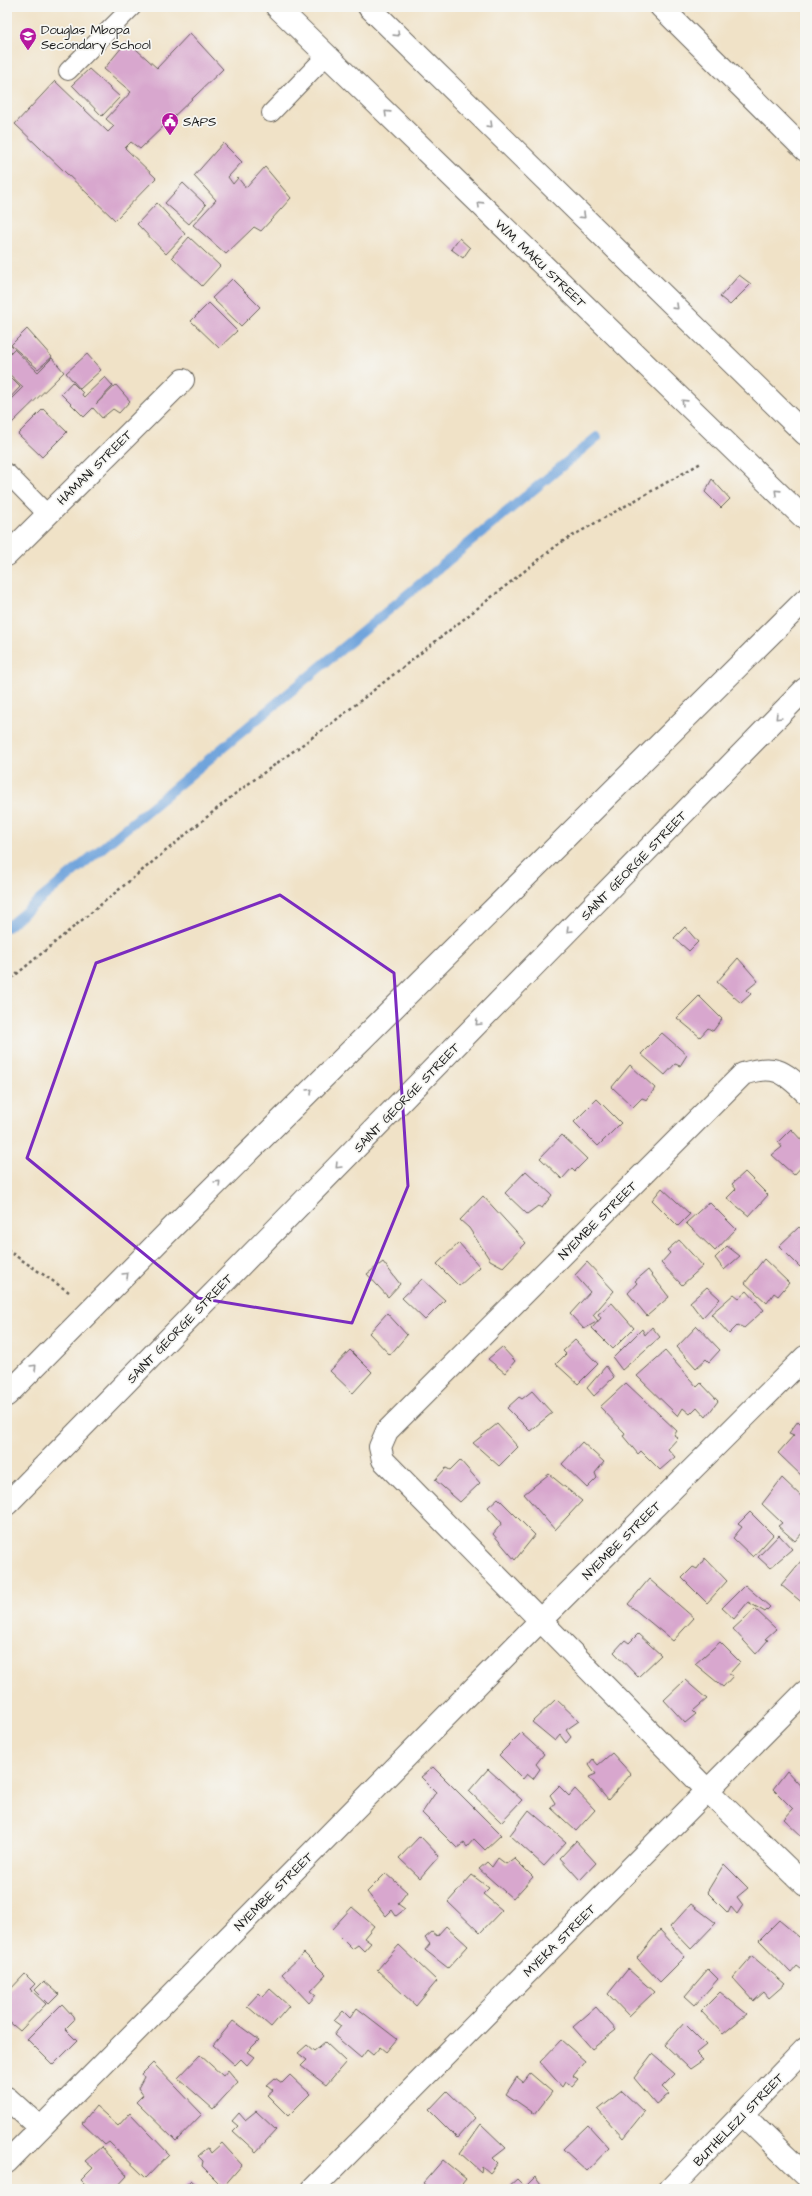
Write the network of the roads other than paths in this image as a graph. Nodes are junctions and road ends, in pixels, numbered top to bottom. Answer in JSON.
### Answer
{"nodes":[{"id":1,"x":132,"y":7,"type":"edge"},
{"id":2,"x":277,"y":7,"type":"edge"},
{"id":3,"x":369,"y":7,"type":"edge"},
{"id":4,"x":661,"y":7,"type":"edge"},
{"id":5,"x":327,"y":55,"type":"junction"},
{"id":6,"x":68,"y":71,"type":"dead end"},
{"id":7,"x":270,"y":113,"type":"dead end"},
{"id":8,"x":805,"y":150,"type":"edge"},
{"id":9,"x":183,"y":380,"type":"dead end"},
{"id":10,"x":805,"y":434,"type":"edge"},
{"id":11,"x":7,"y":473,"type":"edge"},
{"id":12,"x":47,"y":514,"type":"junction"},
{"id":13,"x":805,"y":519,"type":"edge"},
{"id":14,"x":7,"y":555,"type":"edge"},
{"id":15,"x":805,"y":600,"type":"edge"},
{"id":16,"x":805,"y":689,"type":"edge"},
{"id":17,"x":805,"y":1092,"type":"edge"},
{"id":18,"x":805,"y":1357,"type":"edge"},
{"id":19,"x":7,"y":1395,"type":"edge"},
{"id":20,"x":7,"y":1504,"type":"edge"},
{"id":21,"x":540,"y":1621,"type":"junction"},
{"id":22,"x":805,"y":1692,"type":"edge"},
{"id":23,"x":707,"y":1790,"type":"junction"},
{"id":24,"x":805,"y":1885,"type":"edge"},
{"id":25,"x":805,"y":2049,"type":"edge"},
{"id":26,"x":7,"y":2098,"type":"edge"},
{"id":27,"x":742,"y":2114,"type":"junction"},
{"id":28,"x":40,"y":2128,"type":"junction"},
{"id":29,"x":7,"y":2162,"type":"edge"},
{"id":30,"x":805,"y":2175,"type":"edge"},
{"id":31,"x":313,"y":2189,"type":"edge"},
{"id":32,"x":670,"y":2189,"type":"edge"}],
"edges":[{"from":1,"to":6,"type":"lane"},
{"from":2,"to":5,"type":"street","name":"W.M. MAKU STREET"},
{"from":3,"to":10,"type":"street","one_way":true},
{"from":4,"to":8,"type":"street"},
{"from":5,"to":7,"type":"lane"},
{"from":13,"to":5,"type":"street","name":"W.M. MAKU STREET","one_way":true},
{"from":9,"to":12,"type":"street","name":"HAMANI STREET"},
{"from":11,"to":12,"type":"lane"},
{"from":12,"to":14,"type":"street","name":"HAMANI STREET"},
{"from":19,"to":15,"type":"street","one_way":true},
{"from":16,"to":20,"type":"street","name":"SAINT GEORGE STREET","one_way":true},
{"from":17,"to":21,"type":"street","name":"NYEMBE STREET"},
{"from":18,"to":21,"type":"street","name":"NYEMBE STREET"},
{"from":21,"to":23,"type":"street"},
{"from":21,"to":28,"type":"street","name":"NYEMBE STREET"},
{"from":22,"to":23,"type":"street","name":"MYEKA STREET"},
{"from":23,"to":24,"type":"street"},
{"from":23,"to":31,"type":"street","name":"MYEKA STREET"},
{"from":25,"to":27,"type":"street","name":"BUTHELEZI STREET"},
{"from":26,"to":28,"type":"street"},
{"from":27,"to":30,"type":"street"},
{"from":27,"to":32,"type":"street","name":"BUTHELEZI STREET"},
{"from":28,"to":29,"type":"street","name":"NYEMBE STREET"}]}
